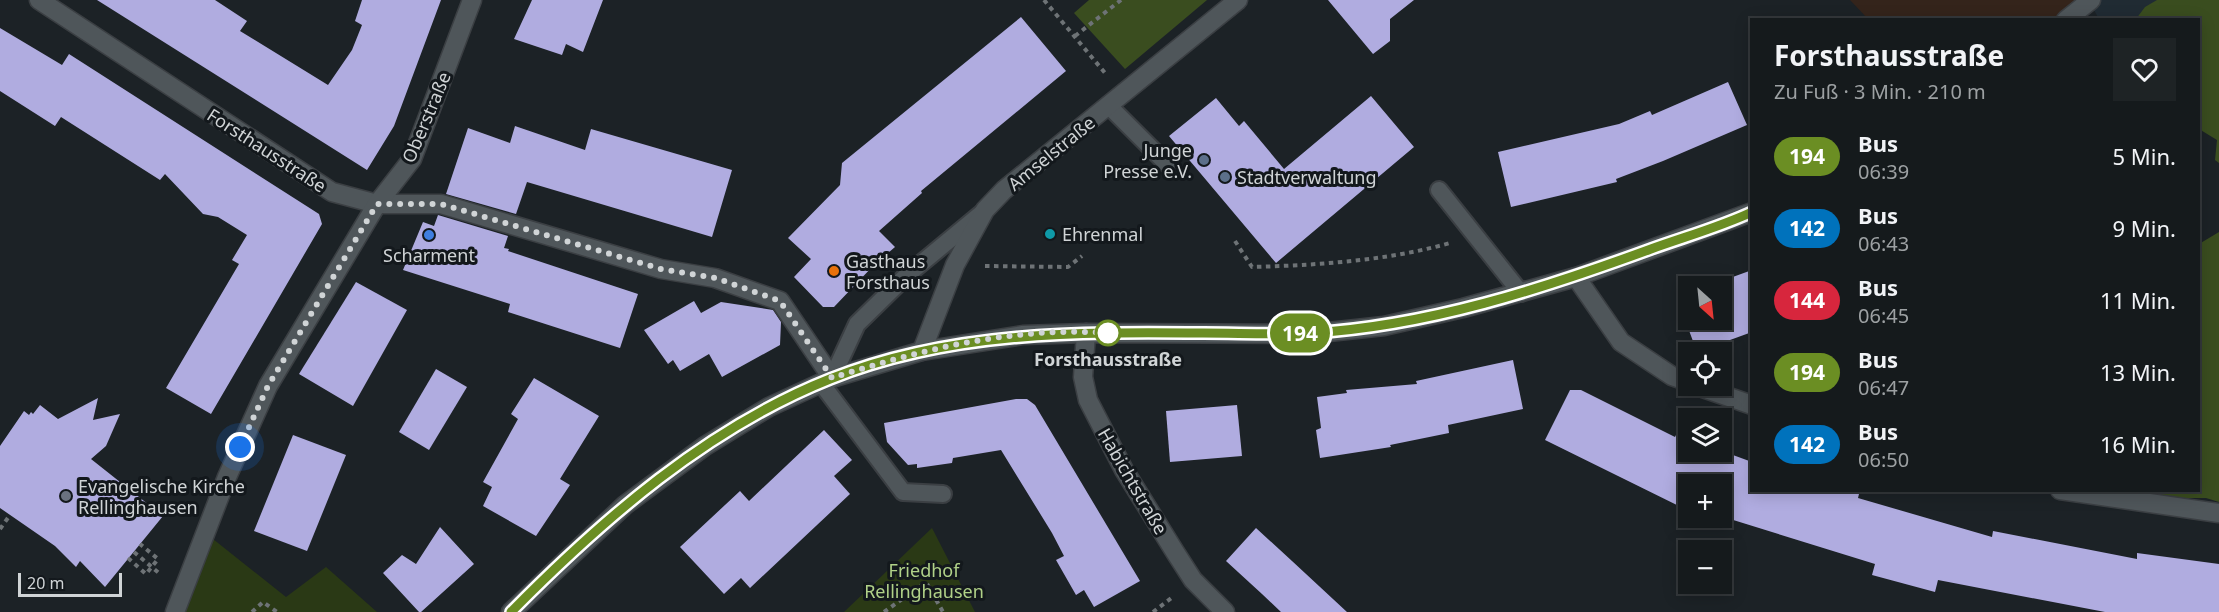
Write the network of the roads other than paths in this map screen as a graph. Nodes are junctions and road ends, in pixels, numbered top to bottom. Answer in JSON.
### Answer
{"nodes":[{"id":1,"x":39,"y":0,"type":"edge"},
{"id":2,"x":472,"y":0,"type":"edge"},
{"id":3,"x":1238,"y":0,"type":"edge"},
{"id":4,"x":2091,"y":0,"type":"edge"},
{"id":5,"x":2068,"y":18,"type":"edge"},
{"id":6,"x":1116,"y":100,"type":"junction"},
{"id":7,"x":1167,"y":164,"type":"dead end"},
{"id":8,"x":1439,"y":190,"type":"dead end"},
{"id":9,"x":377,"y":204,"type":"junction"},
{"id":10,"x":985,"y":210,"type":"junction"},
{"id":11,"x":1750,"y":213,"type":"edge"},
{"id":12,"x":1576,"y":277,"type":"junction"},
{"id":13,"x":1521,"y":293,"type":"junction"},
{"id":14,"x":1086,"y":333,"type":"junction"},
{"id":15,"x":922,"y":351,"type":"junction"},
{"id":16,"x":1678,"y":378,"type":"edge"},
{"id":17,"x":826,"y":381,"type":"junction"},
{"id":18,"x":1726,"y":396,"type":"edge"},
{"id":19,"x":1750,"y":404,"type":"edge"},
{"id":20,"x":2074,"y":492,"type":"edge"},
{"id":21,"x":943,"y":494,"type":"dead end"},
{"id":22,"x":2219,"y":513,"type":"edge"},
{"id":23,"x":174,"y":612,"type":"edge"},
{"id":24,"x":511,"y":612,"type":"edge"},
{"id":25,"x":1225,"y":612,"type":"edge"}],
"edges":[{"from":1,"to":9,"type":"street","name":"Forsthausstraße"},
{"from":2,"to":9,"type":"street","name":"Oberstraße"},
{"from":3,"to":6,"type":"street","name":"Amselstraße"},
{"from":4,"to":5,"type":"street"},
{"from":6,"to":7,"type":"lane"},
{"from":6,"to":10,"type":"street","name":"Amselstraße"},
{"from":8,"to":13,"type":"lane"},
{"from":9,"to":17,"type":"street","name":"Forsthausstraße"},
{"from":9,"to":23,"type":"street","name":"Oberstraße"},
{"from":10,"to":15,"type":"street","name":"Amselstraße"},
{"from":10,"to":17,"type":"lane"},
{"from":11,"to":12,"type":"street"},
{"from":12,"to":13,"type":"street"},
{"from":12,"to":16,"type":"street"},
{"from":13,"to":14,"type":"street"},
{"from":14,"to":15,"type":"street"},
{"from":14,"to":25,"type":"street","name":"Habichtstraße"},
{"from":15,"to":17,"type":"street"},
{"from":17,"to":21,"type":"lane"},
{"from":17,"to":24,"type":"street"},
{"from":18,"to":19,"type":"street"},
{"from":20,"to":22,"type":"street"}]}
